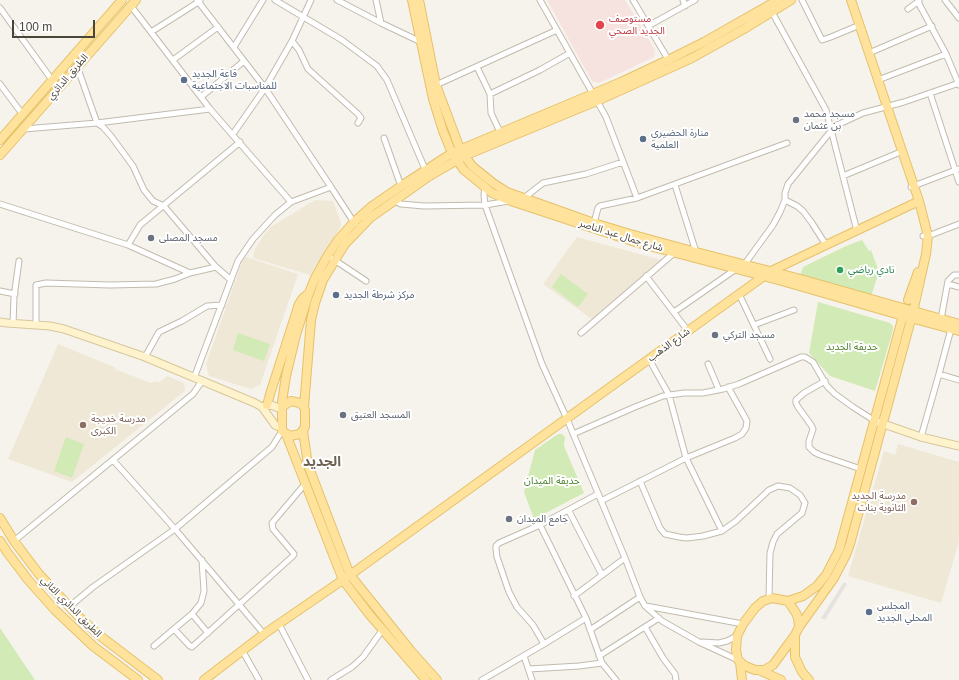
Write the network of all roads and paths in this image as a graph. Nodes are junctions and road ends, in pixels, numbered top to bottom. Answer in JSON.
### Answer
{"nodes":[{"id":1,"x":122,"y":0,"type":"edge"},
{"id":2,"x":264,"y":0,"type":"edge"},
{"id":3,"x":275,"y":0,"type":"edge"},
{"id":4,"x":311,"y":0,"type":"edge"},
{"id":5,"x":338,"y":0,"type":"edge"},
{"id":6,"x":376,"y":0,"type":"edge"},
{"id":7,"x":412,"y":0,"type":"edge"},
{"id":8,"x":418,"y":0,"type":"edge"},
{"id":9,"x":540,"y":0,"type":"edge"},
{"id":10,"x":633,"y":0,"type":"edge"},
{"id":11,"x":683,"y":0,"type":"edge"},
{"id":12,"x":695,"y":0,"type":"edge"},
{"id":13,"x":778,"y":0,"type":"edge"},
{"id":14,"x":791,"y":0,"type":"edge"},
{"id":15,"x":802,"y":0,"type":"edge"},
{"id":16,"x":846,"y":0,"type":"edge"},
{"id":17,"x":851,"y":0,"type":"edge"},
{"id":18,"x":945,"y":0,"type":"edge"},
{"id":19,"x":198,"y":1,"type":"edge"},
{"id":20,"x":919,"y":1,"type":"edge"},
{"id":21,"x":134,"y":3,"type":"edge"},
{"id":22,"x":685,"y":6,"type":"junction"},
{"id":23,"x":0,"y":8,"type":"edge"},
{"id":24,"x":908,"y":9,"type":"dead end"},
{"id":25,"x":772,"y":12,"type":"junction"},
{"id":26,"x":304,"y":17,"type":"junction"},
{"id":27,"x":959,"y":18,"type":"edge"},
{"id":28,"x":381,"y":23,"type":"junction"},
{"id":29,"x":648,"y":26,"type":"junction"},
{"id":30,"x":932,"y":26,"type":"junction"},
{"id":31,"x":218,"y":27,"type":"junction"},
{"id":32,"x":855,"y":27,"type":"junction"},
{"id":33,"x":557,"y":30,"type":"junction"},
{"id":34,"x":151,"y":32,"type":"junction"},
{"id":35,"x":292,"y":41,"type":"junction"},
{"id":36,"x":424,"y":43,"type":"junction"},
{"id":37,"x":234,"y":47,"type":"junction"},
{"id":38,"x":869,"y":53,"type":"junction"},
{"id":39,"x":570,"y":54,"type":"junction"},
{"id":40,"x":946,"y":54,"type":"junction"},
{"id":41,"x":173,"y":60,"type":"junction"},
{"id":42,"x":244,"y":61,"type":"junction"},
{"id":43,"x":670,"y":64,"type":"junction"},
{"id":44,"x":77,"y":66,"type":"junction"},
{"id":45,"x":477,"y":67,"type":"junction"},
{"id":46,"x":52,"y":80,"type":"junction"},
{"id":47,"x":878,"y":80,"type":"junction"},
{"id":48,"x":0,"y":84,"type":"edge"},
{"id":49,"x":959,"y":84,"type":"edge"},
{"id":50,"x":436,"y":85,"type":"junction"},
{"id":51,"x":265,"y":88,"type":"junction"},
{"id":52,"x":930,"y":93,"type":"junction"},
{"id":53,"x":490,"y":94,"type":"junction"},
{"id":54,"x":201,"y":97,"type":"junction"},
{"id":55,"x":595,"y":97,"type":"junction"},
{"id":56,"x":885,"y":107,"type":"junction"},
{"id":57,"x":210,"y":109,"type":"junction"},
{"id":58,"x":23,"y":115,"type":"junction"},
{"id":59,"x":97,"y":123,"type":"junction"},
{"id":60,"x":358,"y":123,"type":"dead end"},
{"id":61,"x":24,"y":128,"type":"junction"},
{"id":62,"x":831,"y":130,"type":"junction"},
{"id":63,"x":500,"y":132,"type":"junction"},
{"id":64,"x":233,"y":134,"type":"junction"},
{"id":65,"x":384,"y":138,"type":"dead end"},
{"id":66,"x":0,"y":140,"type":"edge"},
{"id":67,"x":240,"y":142,"type":"junction"},
{"id":68,"x":787,"y":143,"type":"dead end"},
{"id":69,"x":898,"y":153,"type":"junction"},
{"id":70,"x":458,"y":154,"type":"junction"},
{"id":71,"x":0,"y":155,"type":"edge"},
{"id":72,"x":623,"y":162,"type":"junction"},
{"id":73,"x":425,"y":169,"type":"junction"},
{"id":74,"x":957,"y":169,"type":"edge"},
{"id":75,"x":842,"y":176,"type":"junction"},
{"id":76,"x":487,"y":179,"type":"junction"},
{"id":77,"x":959,"y":182,"type":"edge"},
{"id":78,"x":675,"y":185,"type":"junction"},
{"id":79,"x":401,"y":186,"type":"junction"},
{"id":80,"x":331,"y":187,"type":"junction"},
{"id":81,"x":912,"y":187,"type":"junction"},
{"id":82,"x":485,"y":188,"type":"junction"},
{"id":83,"x":391,"y":198,"type":"junction"},
{"id":84,"x":524,"y":198,"type":"junction"},
{"id":85,"x":637,"y":198,"type":"junction"},
{"id":86,"x":785,"y":200,"type":"junction"},
{"id":87,"x":511,"y":201,"type":"junction"},
{"id":88,"x":291,"y":202,"type":"junction"},
{"id":89,"x":915,"y":202,"type":"junction"},
{"id":90,"x":0,"y":204,"type":"edge"},
{"id":91,"x":485,"y":205,"type":"junction"},
{"id":92,"x":164,"y":206,"type":"junction"},
{"id":93,"x":594,"y":223,"type":"junction"},
{"id":94,"x":959,"y":224,"type":"edge"},
{"id":95,"x":356,"y":226,"type":"junction"},
{"id":96,"x":857,"y":231,"type":"junction"},
{"id":97,"x":925,"y":236,"type":"junction"},
{"id":98,"x":128,"y":245,"type":"junction"},
{"id":99,"x":826,"y":245,"type":"junction"},
{"id":100,"x":696,"y":252,"type":"junction"},
{"id":101,"x":674,"y":253,"type":"junction"},
{"id":102,"x":331,"y":257,"type":"junction"},
{"id":103,"x":796,"y":260,"type":"junction"},
{"id":104,"x":19,"y":261,"type":"dead end"},
{"id":105,"x":744,"y":265,"type":"junction"},
{"id":106,"x":216,"y":267,"type":"junction"},
{"id":107,"x":736,"y":269,"type":"junction"},
{"id":108,"x":190,"y":273,"type":"junction"},
{"id":109,"x":768,"y":274,"type":"junction"},
{"id":110,"x":959,"y":275,"type":"edge"},
{"id":111,"x":646,"y":276,"type":"junction"},
{"id":112,"x":797,"y":278,"type":"junction"},
{"id":113,"x":231,"y":280,"type":"junction"},
{"id":114,"x":366,"y":281,"type":"dead end"},
{"id":115,"x":948,"y":284,"type":"junction"},
{"id":116,"x":959,"y":287,"type":"edge"},
{"id":117,"x":0,"y":291,"type":"edge"},
{"id":118,"x":309,"y":293,"type":"junction"},
{"id":119,"x":15,"y":294,"type":"junction"},
{"id":120,"x":739,"y":294,"type":"junction"},
{"id":121,"x":908,"y":300,"type":"joint"},
{"id":122,"x":222,"y":305,"type":"junction"},
{"id":123,"x":794,"y":310,"type":"dead end"},
{"id":124,"x":674,"y":312,"type":"junction"},
{"id":125,"x":908,"y":314,"type":"junction"},
{"id":126,"x":941,"y":319,"type":"junction"},
{"id":127,"x":5,"y":324,"type":"edge"},
{"id":128,"x":36,"y":324,"type":"junction"},
{"id":129,"x":959,"y":324,"type":"edge"},
{"id":130,"x":754,"y":325,"type":"junction"},
{"id":131,"x":955,"y":330,"type":"edge"},
{"id":132,"x":688,"y":331,"type":"junction"},
{"id":133,"x":581,"y":333,"type":"dead end"},
{"id":134,"x":145,"y":357,"type":"junction"},
{"id":135,"x":649,"y":359,"type":"junction"},
{"id":136,"x":770,"y":359,"type":"dead end"},
{"id":137,"x":708,"y":364,"type":"dead end"},
{"id":138,"x":939,"y":374,"type":"junction"},
{"id":139,"x":194,"y":378,"type":"junction"},
{"id":140,"x":959,"y":380,"type":"edge"},
{"id":141,"x":202,"y":381,"type":"junction"},
{"id":142,"x":825,"y":381,"type":"junction"},
{"id":143,"x":728,"y":387,"type":"junction"},
{"id":144,"x":719,"y":390,"type":"junction"},
{"id":145,"x":669,"y":395,"type":"junction"},
{"id":146,"x":265,"y":406,"type":"junction"},
{"id":147,"x":282,"y":407,"type":"junction"},
{"id":148,"x":304,"y":407,"type":"junction"},
{"id":149,"x":567,"y":419,"type":"junction"},
{"id":150,"x":878,"y":422,"type":"junction"},
{"id":151,"x":283,"y":431,"type":"junction"},
{"id":152,"x":303,"y":431,"type":"junction"},
{"id":153,"x":573,"y":434,"type":"junction"},
{"id":154,"x":921,"y":437,"type":"junction"},
{"id":155,"x":959,"y":446,"type":"edge"},
{"id":156,"x":686,"y":458,"type":"junction"},
{"id":157,"x":113,"y":460,"type":"junction"},
{"id":158,"x":861,"y":469,"type":"junction"},
{"id":159,"x":640,"y":481,"type":"junction"},
{"id":160,"x":305,"y":484,"type":"junction"},
{"id":161,"x":598,"y":494,"type":"junction"},
{"id":162,"x":601,"y":501,"type":"junction"},
{"id":163,"x":569,"y":511,"type":"junction"},
{"id":164,"x":0,"y":518,"type":"edge"},
{"id":165,"x":540,"y":525,"type":"junction"},
{"id":166,"x":175,"y":529,"type":"junction"},
{"id":167,"x":722,"y":532,"type":"junction"},
{"id":168,"x":0,"y":541,"type":"edge"},
{"id":169,"x":14,"y":541,"type":"junction"},
{"id":170,"x":625,"y":558,"type":"junction"},
{"id":171,"x":202,"y":560,"type":"junction"},
{"id":172,"x":602,"y":575,"type":"junction"},
{"id":173,"x":346,"y":578,"type":"junction"},
{"id":174,"x":574,"y":596,"type":"junction"},
{"id":175,"x":640,"y":597,"type":"junction"},
{"id":176,"x":769,"y":599,"type":"junction"},
{"id":177,"x":788,"y":601,"type":"junction"},
{"id":178,"x":240,"y":605,"type":"junction"},
{"id":179,"x":69,"y":606,"type":"junction"},
{"id":180,"x":645,"y":606,"type":"junction"},
{"id":181,"x":192,"y":614,"type":"junction"},
{"id":182,"x":586,"y":618,"type":"junction"},
{"id":183,"x":658,"y":618,"type":"junction"},
{"id":184,"x":279,"y":624,"type":"junction"},
{"id":185,"x":743,"y":624,"type":"junction"},
{"id":186,"x":645,"y":627,"type":"junction"},
{"id":187,"x":383,"y":629,"type":"junction"},
{"id":188,"x":174,"y":630,"type":"junction"},
{"id":189,"x":590,"y":630,"type":"junction"},
{"id":190,"x":797,"y":631,"type":"junction"},
{"id":191,"x":208,"y":633,"type":"junction"},
{"id":192,"x":264,"y":634,"type":"junction"},
{"id":193,"x":737,"y":636,"type":"junction"},
{"id":194,"x":699,"y":642,"type":"junction"},
{"id":195,"x":544,"y":644,"type":"junction"},
{"id":196,"x":154,"y":646,"type":"dead end"},
{"id":197,"x":242,"y":650,"type":"junction"},
{"id":198,"x":524,"y":656,"type":"junction"},
{"id":199,"x":599,"y":656,"type":"junction"},
{"id":200,"x":739,"y":661,"type":"junction"},
{"id":201,"x":602,"y":663,"type":"junction"},
{"id":202,"x":221,"y":668,"type":"junction"},
{"id":203,"x":529,"y":669,"type":"junction"},
{"id":204,"x":763,"y":675,"type":"edge"},
{"id":205,"x":138,"y":680,"type":"edge"},
{"id":206,"x":158,"y":680,"type":"edge"},
{"id":207,"x":204,"y":680,"type":"edge"},
{"id":208,"x":213,"y":680,"type":"edge"},
{"id":209,"x":260,"y":680,"type":"edge"},
{"id":210,"x":308,"y":680,"type":"edge"},
{"id":211,"x":331,"y":680,"type":"edge"},
{"id":212,"x":426,"y":680,"type":"edge"},
{"id":213,"x":437,"y":680,"type":"edge"},
{"id":214,"x":482,"y":680,"type":"edge"},
{"id":215,"x":532,"y":680,"type":"edge"},
{"id":216,"x":616,"y":680,"type":"edge"},
{"id":217,"x":676,"y":680,"type":"edge"},
{"id":218,"x":742,"y":680,"type":"edge"},
{"id":219,"x":781,"y":680,"type":"edge"},
{"id":220,"x":809,"y":680,"type":"edge"}],
"edges":[{"from":1,"to":46,"type":"main road","name":"الطريق الدائري"},
{"from":2,"to":37,"type":"street"},
{"from":3,"to":26,"type":"street"},
{"from":4,"to":26,"type":"street"},
{"from":5,"to":28,"type":"street"},
{"from":6,"to":28,"type":"street"},
{"from":7,"to":36,"type":"main road","name":"شارع جمال عبد الناصر"},
{"from":8,"to":36,"type":"main road","name":"شارع جمال عبد الناصر"},
{"from":9,"to":33,"type":"street"},
{"from":10,"to":29,"type":"street"},
{"from":11,"to":22,"type":"street"},
{"from":12,"to":22,"type":"street"},
{"from":13,"to":43,"type":"main road"},
{"from":14,"to":25,"type":"main road"},
{"from":15,"to":32,"type":"street"},
{"from":16,"to":32,"type":"main road"},
{"from":17,"to":38,"type":"main road"},
{"from":18,"to":27,"type":"street"},
{"from":19,"to":31,"type":"street"},
{"from":19,"to":34,"type":"street"},
{"from":20,"to":24,"type":"street"},
{"from":20,"to":30,"type":"street"},
{"from":21,"to":34,"type":"street"},
{"from":21,"to":44,"type":"main road","name":"الطريق الدائري"},
{"from":22,"to":29,"type":"street"},
{"from":23,"to":46,"type":"street"},
{"from":25,"to":43,"type":"main road"},
{"from":25,"to":62,"type":"street"},
{"from":26,"to":35,"type":"street"},
{"from":26,"to":73,"type":"street"},
{"from":28,"to":36,"type":"street"},
{"from":29,"to":43,"type":"street"},
{"from":30,"to":38,"type":"street"},
{"from":30,"to":40,"type":"street"},
{"from":31,"to":37,"type":"street"},
{"from":31,"to":41,"type":"street"},
{"from":32,"to":56,"type":"main road"},
{"from":33,"to":39,"type":"street"},
{"from":33,"to":45,"type":"street"},
{"from":34,"to":41,"type":"street"},
{"from":35,"to":51,"type":"street"},
{"from":35,"to":60,"type":"street"},
{"from":36,"to":50,"type":"main road","name":"شارع جمال عبد الناصر"},
{"from":36,"to":70,"type":"main road","name":"شارع جمال عبد الناصر"},
{"from":37,"to":42,"type":"street"},
{"from":38,"to":47,"type":"main road"},
{"from":39,"to":53,"type":"street"},
{"from":39,"to":55,"type":"street"},
{"from":40,"to":47,"type":"street"},
{"from":40,"to":49,"type":"street"},
{"from":41,"to":54,"type":"street"},
{"from":42,"to":51,"type":"street"},
{"from":42,"to":54,"type":"street"},
{"from":43,"to":55,"type":"main road"},
{"from":44,"to":59,"type":"street"},
{"from":44,"to":61,"type":"main road","name":"الطريق الدائري"},
{"from":45,"to":50,"type":"street"},
{"from":45,"to":53,"type":"street"},
{"from":46,"to":58,"type":"main road","name":"الطريق الدائري"},
{"from":47,"to":56,"type":"main road"},
{"from":48,"to":58,"type":"street"},
{"from":49,"to":52,"type":"street"},
{"from":50,"to":70,"type":"main road","name":"شارع جمال عبد الناصر"},
{"from":51,"to":64,"type":"street"},
{"from":51,"to":80,"type":"street"},
{"from":52,"to":56,"type":"street"},
{"from":52,"to":74,"type":"street"},
{"from":53,"to":63,"type":"street"},
{"from":54,"to":57,"type":"street"},
{"from":55,"to":63,"type":"main road"},
{"from":55,"to":70,"type":"main road"},
{"from":55,"to":72,"type":"street"},
{"from":56,"to":62,"type":"street"},
{"from":56,"to":69,"type":"main road"},
{"from":56,"to":81,"type":"main road"},
{"from":57,"to":59,"type":"street"},
{"from":57,"to":64,"type":"street"},
{"from":58,"to":66,"type":"main road","name":"الطريق الدائري"},
{"from":59,"to":61,"type":"street"},
{"from":59,"to":92,"type":"street"},
{"from":61,"to":71,"type":"main road","name":"الطريق الدائري"},
{"from":62,"to":75,"type":"street"},
{"from":62,"to":86,"type":"street"},
{"from":63,"to":70,"type":"main road"},
{"from":64,"to":67,"type":"street"},
{"from":65,"to":79,"type":"street"},
{"from":67,"to":88,"type":"street"},
{"from":67,"to":92,"type":"street"},
{"from":68,"to":78,"type":"street"},
{"from":69,"to":75,"type":"street"},
{"from":69,"to":81,"type":"main road"},
{"from":70,"to":73,"type":"main road"},
{"from":70,"to":76,"type":"main road","name":"شارع جمال عبد الناصر"},
{"from":70,"to":82,"type":"main road","name":"شارع جمال عبد الناصر"},
{"from":70,"to":83,"type":"main road"},
{"from":72,"to":84,"type":"street"},
{"from":72,"to":85,"type":"street"},
{"from":73,"to":79,"type":"main road"},
{"from":74,"to":77,"type":"street"},
{"from":74,"to":81,"type":"street"},
{"from":75,"to":96,"type":"street"},
{"from":76,"to":82,"type":"street"},
{"from":76,"to":84,"type":"main road","name":"شارع جمال عبد الناصر"},
{"from":78,"to":85,"type":"street"},
{"from":78,"to":100,"type":"street"},
{"from":79,"to":83,"type":"main road"},
{"from":80,"to":88,"type":"street"},
{"from":80,"to":95,"type":"street"},
{"from":81,"to":89,"type":"main road"},
{"from":81,"to":97,"type":"main road"},
{"from":82,"to":87,"type":"main road","name":"شارع جمال عبد الناصر"},
{"from":82,"to":91,"type":"street"},
{"from":83,"to":91,"type":"street"},
{"from":83,"to":95,"type":"main road"},
{"from":84,"to":93,"type":"main road","name":"شارع جمال عبد الناصر"},
{"from":85,"to":93,"type":"street"},
{"from":86,"to":99,"type":"street"},
{"from":86,"to":105,"type":"street"},
{"from":87,"to":91,"type":"street"},
{"from":87,"to":101,"type":"main road","name":"شارع جمال عبد الناصر"},
{"from":88,"to":113,"type":"street"},
{"from":89,"to":96,"type":"main road","name":"شارع الذهب"},
{"from":89,"to":97,"type":"main road"},
{"from":90,"to":98,"type":"street"},
{"from":91,"to":149,"type":"street"},
{"from":92,"to":98,"type":"street"},
{"from":92,"to":106,"type":"street"},
{"from":93,"to":100,"type":"main road","name":"شارع جمال عبد الناصر"},
{"from":94,"to":97,"type":"street"},
{"from":95,"to":102,"type":"main road"},
{"from":96,"to":99,"type":"main road","name":"شارع الذهب"},
{"from":97,"to":121,"type":"main road"},
{"from":97,"to":125,"type":"main road"},
{"from":98,"to":108,"type":"street"},
{"from":99,"to":103,"type":"main road","name":"شارع الذهب"},
{"from":100,"to":105,"type":"main road","name":"شارع جمال عبد الناصر"},
{"from":101,"to":107,"type":"main road","name":"شارع جمال عبد الناصر"},
{"from":101,"to":111,"type":"street"},
{"from":102,"to":114,"type":"street"},
{"from":102,"to":118,"type":"main road"},
{"from":102,"to":148,"type":"main road"},
{"from":103,"to":109,"type":"main road","name":"شارع الذهب"},
{"from":103,"to":112,"type":"main road"},
{"from":104,"to":119,"type":"street"},
{"from":105,"to":109,"type":"main road","name":"شارع جمال عبد الناصر"},
{"from":106,"to":108,"type":"street"},
{"from":106,"to":113,"type":"street"},
{"from":107,"to":109,"type":"main road","name":"شارع جمال عبد الناصر"},
{"from":107,"to":124,"type":"street"},
{"from":108,"to":128,"type":"street"},
{"from":109,"to":112,"type":"main road","name":"شارع جمال عبد الناصر"},
{"from":109,"to":120,"type":"main road","name":"شارع الذهب"},
{"from":109,"to":125,"type":"main road","name":"شارع جمال عبد الناصر"},
{"from":110,"to":115,"type":"street"},
{"from":111,"to":124,"type":"street"},
{"from":111,"to":133,"type":"street"},
{"from":112,"to":125,"type":"main road","name":"شارع جمال عبد الناصر"},
{"from":113,"to":122,"type":"street"},
{"from":115,"to":116,"type":"street"},
{"from":115,"to":126,"type":"street"},
{"from":117,"to":119,"type":"street"},
{"from":118,"to":146,"type":"main road"},
{"from":118,"to":147,"type":"main road"},
{"from":119,"to":127,"type":"street"},
{"from":120,"to":130,"type":"street"},
{"from":120,"to":132,"type":"main road","name":"شارع الذهب"},
{"from":121,"to":125,"type":"street"},
{"from":122,"to":134,"type":"street"},
{"from":122,"to":139,"type":"street"},
{"from":123,"to":130,"type":"street"},
{"from":124,"to":132,"type":"street"},
{"from":125,"to":126,"type":"main road","name":"شارع جمال عبد الناصر"},
{"from":125,"to":131,"type":"main road","name":"شارع جمال عبد الناصر"},
{"from":125,"to":150,"type":"main road"},
{"from":126,"to":129,"type":"main road","name":"شارع جمال عبد الناصر"},
{"from":127,"to":128,"type":"street"},
{"from":128,"to":134,"type":"street"},
{"from":130,"to":136,"type":"street"},
{"from":131,"to":138,"type":"street"},
{"from":132,"to":135,"type":"main road","name":"شارع الذهب"},
{"from":134,"to":139,"type":"street"},
{"from":135,"to":145,"type":"street"},
{"from":135,"to":149,"type":"main road","name":"شارع الذهب"},
{"from":137,"to":144,"type":"street"},
{"from":138,"to":140,"type":"street"},
{"from":138,"to":154,"type":"street"},
{"from":139,"to":141,"type":"street"},
{"from":141,"to":146,"type":"street"},
{"from":141,"to":157,"type":"street"},
{"from":142,"to":143,"type":"street"},
{"from":142,"to":150,"type":"street"},
{"from":142,"to":158,"type":"street"},
{"from":143,"to":144,"type":"street"},
{"from":143,"to":156,"type":"street"},
{"from":144,"to":145,"type":"street"},
{"from":145,"to":153,"type":"street"},
{"from":145,"to":156,"type":"street"},
{"from":146,"to":147,"type":"street"},
{"from":146,"to":151,"type":"street"},
{"from":147,"to":148,"type":"main road"},
{"from":147,"to":151,"type":"main road"},
{"from":148,"to":152,"type":"main road"},
{"from":149,"to":153,"type":"street"},
{"from":149,"to":173,"type":"main road","name":"شارع الذهب"},
{"from":150,"to":154,"type":"street"},
{"from":150,"to":158,"type":"main road"},
{"from":150,"to":190,"type":"main road"},
{"from":151,"to":152,"type":"main road"},
{"from":151,"to":160,"type":"main road"},
{"from":151,"to":166,"type":"street"},
{"from":152,"to":173,"type":"main road"},
{"from":153,"to":161,"type":"street"},
{"from":154,"to":155,"type":"street"},
{"from":156,"to":159,"type":"street"},
{"from":156,"to":167,"type":"street"},
{"from":157,"to":166,"type":"street"},
{"from":157,"to":169,"type":"street"},
{"from":158,"to":177,"type":"main road"},
{"from":159,"to":162,"type":"street"},
{"from":159,"to":167,"type":"street"},
{"from":160,"to":173,"type":"main road"},
{"from":160,"to":178,"type":"street"},
{"from":161,"to":162,"type":"street"},
{"from":161,"to":163,"type":"street"},
{"from":162,"to":170,"type":"street"},
{"from":163,"to":165,"type":"street"},
{"from":163,"to":172,"type":"street"},
{"from":164,"to":169,"type":"main road","name":"الطريق الدائري الثاني"},
{"from":165,"to":174,"type":"street"},
{"from":165,"to":195,"type":"street"},
{"from":166,"to":171,"type":"street"},
{"from":166,"to":179,"type":"street"},
{"from":167,"to":176,"type":"street"},
{"from":168,"to":205,"type":"main road","name":"الطريق الدائري الثاني"},
{"from":169,"to":179,"type":"main road","name":"الطريق الدائري الثاني"},
{"from":170,"to":172,"type":"street"},
{"from":170,"to":175,"type":"street"},
{"from":171,"to":178,"type":"street"},
{"from":171,"to":181,"type":"street"},
{"from":172,"to":174,"type":"street"},
{"from":173,"to":184,"type":"main road","name":"شارع الذهب"},
{"from":173,"to":187,"type":"main road"},
{"from":173,"to":213,"type":"main road"},
{"from":174,"to":182,"type":"street"},
{"from":175,"to":180,"type":"street"},
{"from":175,"to":189,"type":"street"},
{"from":176,"to":177,"type":"main road"},
{"from":176,"to":185,"type":"main road"},
{"from":177,"to":190,"type":"main road"},
{"from":178,"to":191,"type":"street"},
{"from":178,"to":192,"type":"street"},
{"from":179,"to":206,"type":"main road","name":"الطريق الدائري الثاني"},
{"from":180,"to":183,"type":"street"},
{"from":180,"to":185,"type":"street"},
{"from":181,"to":188,"type":"street"},
{"from":181,"to":191,"type":"street"},
{"from":182,"to":189,"type":"street"},
{"from":182,"to":195,"type":"street"},
{"from":183,"to":186,"type":"street"},
{"from":183,"to":194,"type":"street"},
{"from":184,"to":192,"type":"main road","name":"شارع الذهب"},
{"from":184,"to":210,"type":"street"},
{"from":185,"to":193,"type":"main road"},
{"from":186,"to":199,"type":"street"},
{"from":186,"to":217,"type":"street"},
{"from":187,"to":211,"type":"street"},
{"from":187,"to":212,"type":"main road"},
{"from":188,"to":191,"type":"street"},
{"from":188,"to":196,"type":"street"},
{"from":189,"to":199,"type":"street"},
{"from":190,"to":204,"type":"main road"},
{"from":190,"to":220,"type":"main road"},
{"from":192,"to":197,"type":"main road","name":"شارع الذهب"},
{"from":193,"to":194,"type":"street"},
{"from":193,"to":200,"type":"main road"},
{"from":194,"to":200,"type":"street"},
{"from":195,"to":198,"type":"street"},
{"from":197,"to":202,"type":"main road","name":"شارع الذهب"},
{"from":197,"to":209,"type":"street"},
{"from":198,"to":203,"type":"street"},
{"from":198,"to":214,"type":"street"},
{"from":199,"to":201,"type":"street"},
{"from":200,"to":204,"type":"main road"},
{"from":200,"to":218,"type":"main road"},
{"from":201,"to":203,"type":"street"},
{"from":201,"to":216,"type":"street"},
{"from":202,"to":207,"type":"main road"},
{"from":202,"to":208,"type":"main road"},
{"from":203,"to":215,"type":"street"},
{"from":204,"to":219,"type":"main road"}]}
